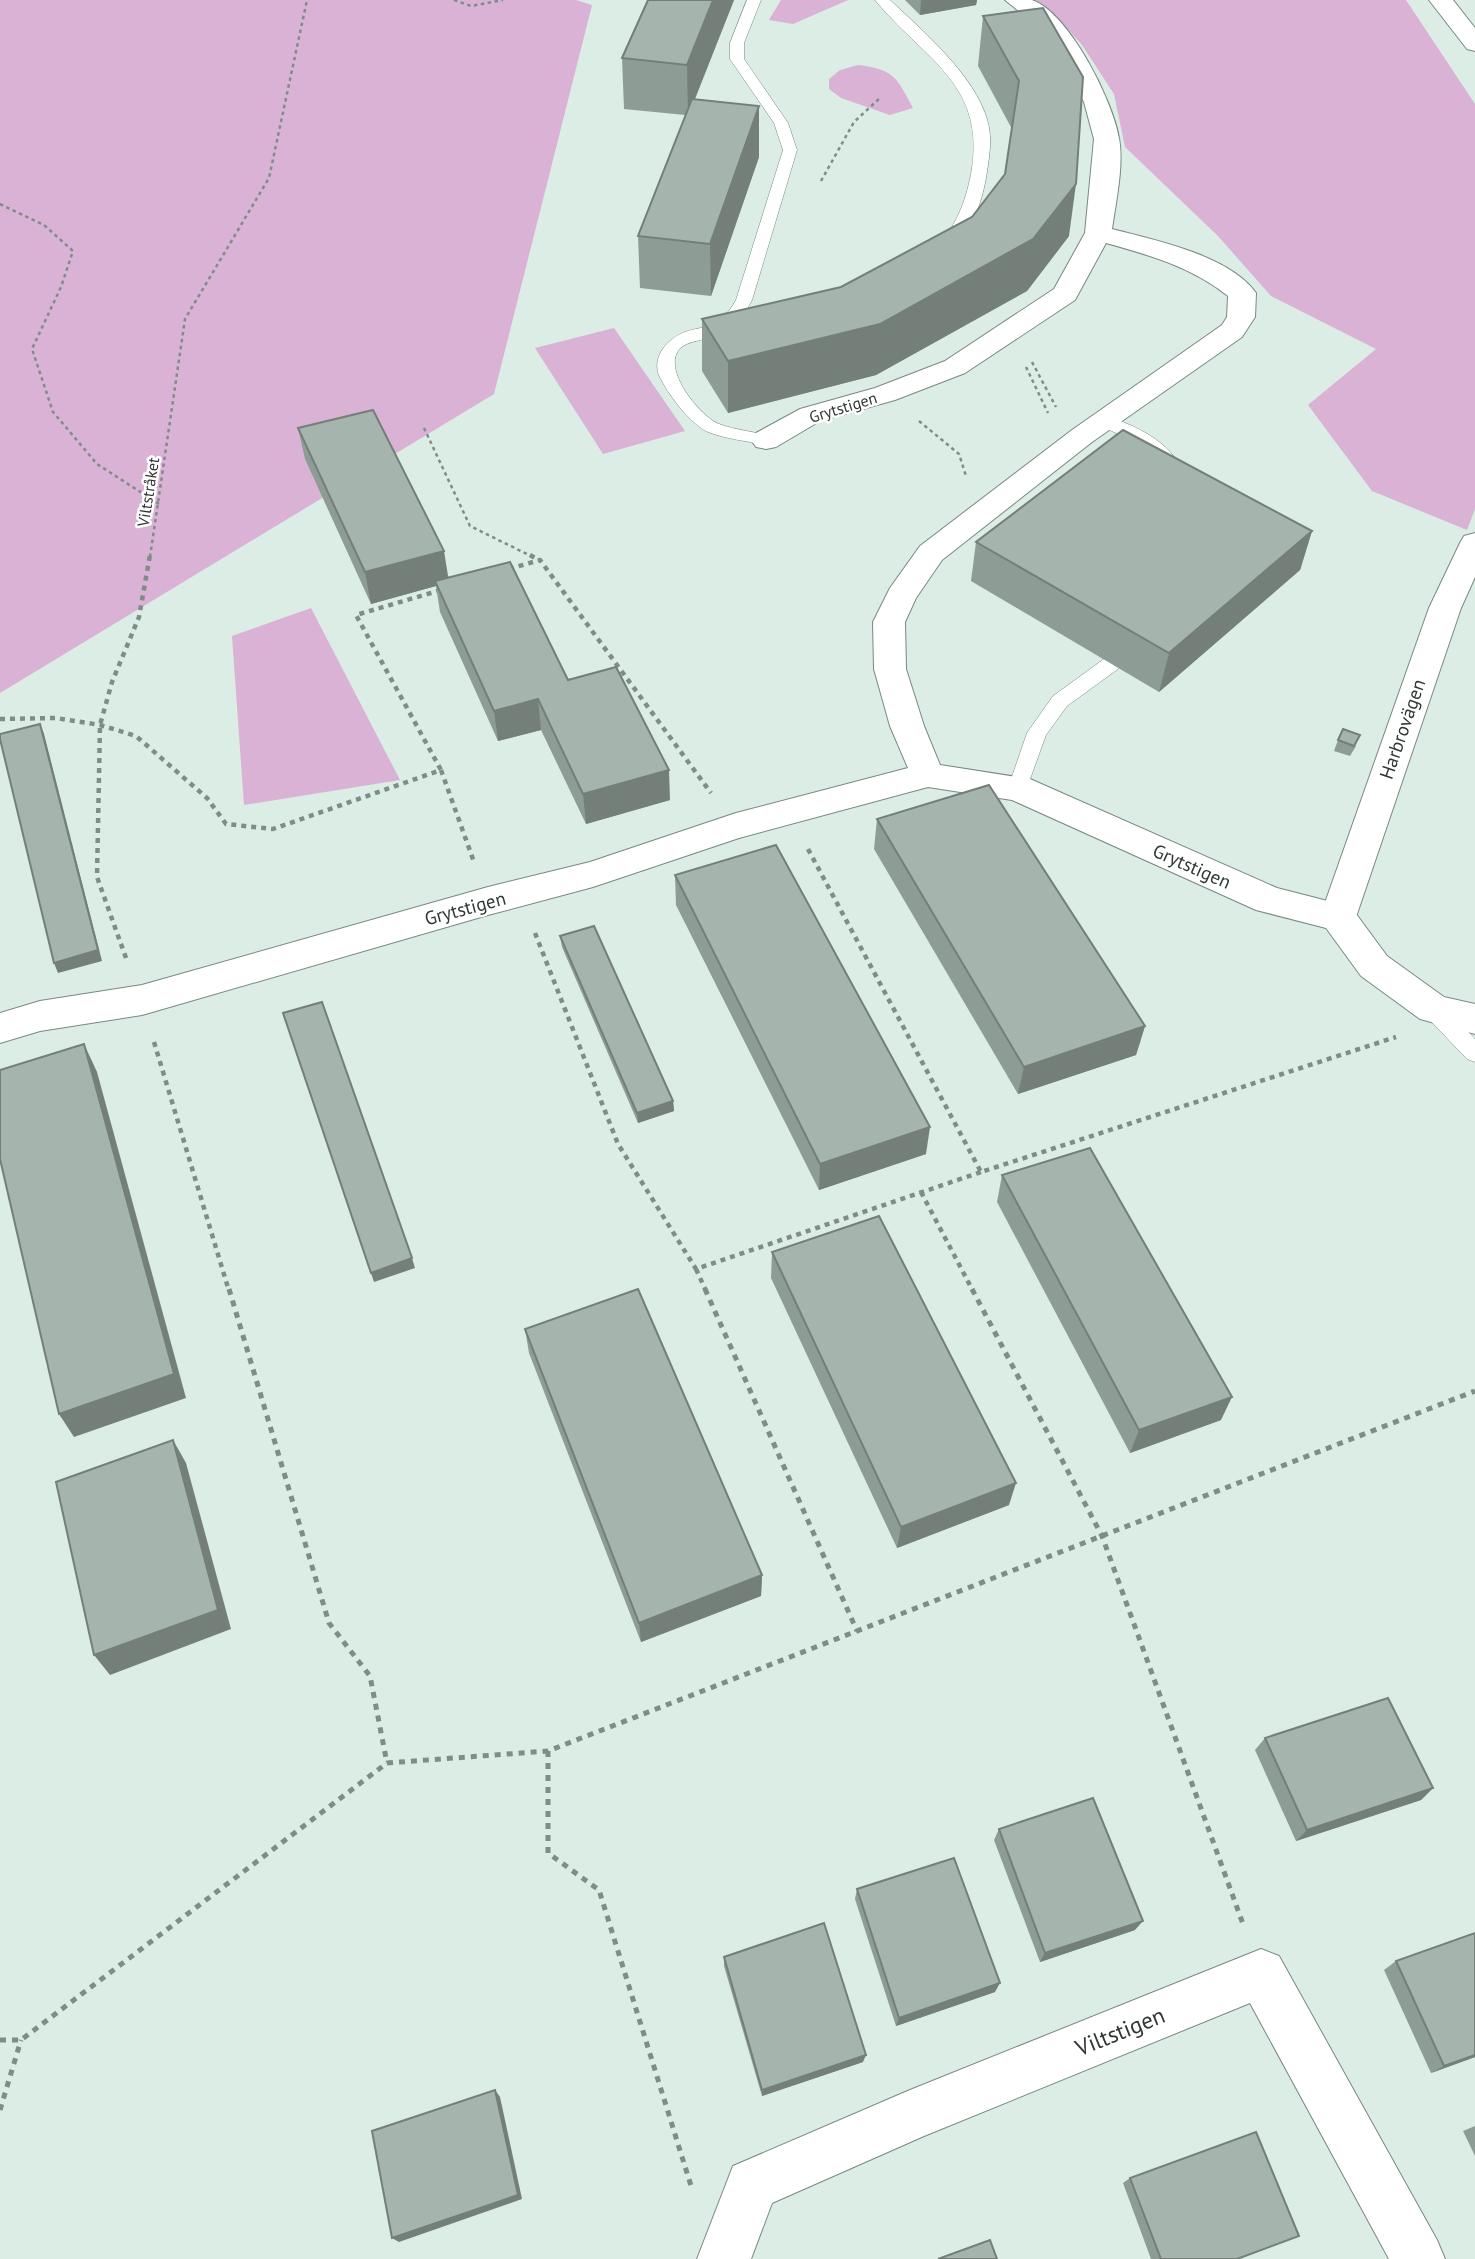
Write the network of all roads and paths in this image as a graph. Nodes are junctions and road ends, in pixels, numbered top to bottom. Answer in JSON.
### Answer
{"nodes":[{"id":1,"x":307,"y":0,"type":"edge"},
{"id":2,"x":454,"y":0,"type":"edge"},
{"id":3,"x":503,"y":0,"type":"edge"},
{"id":4,"x":754,"y":0,"type":"edge"},
{"id":5,"x":882,"y":0,"type":"edge"},
{"id":6,"x":1017,"y":0,"type":"edge"},
{"id":7,"x":1441,"y":0,"type":"edge"},
{"id":8,"x":1475,"y":44,"type":"edge"},
{"id":9,"x":881,"y":97,"type":"dead end"},
{"id":10,"x":818,"y":187,"type":"dead end"},
{"id":11,"x":0,"y":204,"type":"edge"},
{"id":12,"x":1098,"y":233,"type":"junction"},
{"id":13,"x":932,"y":260,"type":"edge"},
{"id":14,"x":759,"y":314,"type":"edge"},
{"id":15,"x":733,"y":320,"type":"junction"},
{"id":16,"x":1006,"y":333,"type":"junction"},
{"id":17,"x":917,"y":420,"type":"dead end"},
{"id":18,"x":424,"y":428,"type":"dead end"},
{"id":19,"x":1086,"y":434,"type":"junction"},
{"id":20,"x":766,"y":440,"type":"joint"},
{"id":21,"x":1168,"y":485,"type":"edge"},
{"id":22,"x":159,"y":505,"type":"junction"},
{"id":23,"x":979,"y":516,"type":"junction"},
{"id":24,"x":1475,"y":543,"type":"edge"},
{"id":25,"x":540,"y":560,"type":"junction"},
{"id":26,"x":500,"y":572,"type":"edge"},
{"id":27,"x":448,"y":588,"type":"edge"},
{"id":28,"x":1111,"y":664,"type":"edge"},
{"id":29,"x":0,"y":719,"type":"edge"},
{"id":30,"x":100,"y":725,"type":"junction"},
{"id":31,"x":441,"y":770,"type":"junction"},
{"id":32,"x":928,"y":775,"type":"junction"},
{"id":33,"x":1017,"y":788,"type":"junction"},
{"id":34,"x":789,"y":814,"type":"junction"},
{"id":35,"x":736,"y":826,"type":"junction"},
{"id":36,"x":504,"y":897,"type":"junction"},
{"id":37,"x":1338,"y":917,"type":"junction"},
{"id":38,"x":142,"y":1000,"type":"junction"},
{"id":39,"x":1433,"y":1009,"type":"junction"},
{"id":40,"x":1475,"y":1018,"type":"edge"},
{"id":41,"x":0,"y":1028,"type":"edge"},
{"id":42,"x":1475,"y":1053,"type":"edge"},
{"id":43,"x":981,"y":1172,"type":"junction"},
{"id":44,"x":921,"y":1192,"type":"junction"},
{"id":45,"x":696,"y":1269,"type":"junction"},
{"id":46,"x":1475,"y":1391,"type":"edge"},
{"id":47,"x":1102,"y":1536,"type":"junction"},
{"id":48,"x":857,"y":1631,"type":"junction"},
{"id":49,"x":548,"y":1751,"type":"junction"},
{"id":50,"x":387,"y":1763,"type":"junction"},
{"id":51,"x":1261,"y":1974,"type":"junction"},
{"id":52,"x":0,"y":2040,"type":"edge"},
{"id":53,"x":22,"y":2040,"type":"junction"},
{"id":54,"x":0,"y":2110,"type":"edge"},
{"id":55,"x":694,"y":2193,"type":"dead end"},
{"id":56,"x":724,"y":2259,"type":"edge"},
{"id":57,"x":1418,"y":2259,"type":"edge"}],
"edges":[{"from":1,"to":22,"type":"path","name":"Viltstråket"},
{"from":2,"to":3,"type":"path"},
{"from":4,"to":15,"type":"lane"},
{"from":5,"to":13,"type":"lane"},
{"from":6,"to":12,"type":"street","name":"Grytstigen"},
{"from":7,"to":8,"type":"street"},
{"from":9,"to":10,"type":"path"},
{"from":11,"to":22,"type":"path"},
{"from":12,"to":16,"type":"street","name":"Grytstigen"},
{"from":12,"to":19,"type":"street"},
{"from":14,"to":15,"type":"lane","name":"Grytstigen"},
{"from":15,"to":20,"type":"lane","name":"Grytstigen"},
{"from":16,"to":19,"type":"path"},
{"from":16,"to":19,"type":"path"},
{"from":16,"to":20,"type":"street","name":"Grytstigen"},
{"from":17,"to":23,"type":"path"},
{"from":18,"to":25,"type":"path"},
{"from":19,"to":21,"type":"lane"},
{"from":19,"to":23,"type":"street"},
{"from":22,"to":30,"type":"path","name":"Viltstråket"},
{"from":23,"to":32,"type":"street"},
{"from":24,"to":37,"type":"street","name":"Harbrovägen"},
{"from":25,"to":26,"type":"path"},
{"from":25,"to":35,"type":"path"},
{"from":27,"to":31,"type":"path"},
{"from":28,"to":33,"type":"lane"},
{"from":29,"to":30,"type":"path"},
{"from":30,"to":31,"type":"path"},
{"from":30,"to":38,"type":"path","name":"Viltstråket"},
{"from":31,"to":36,"type":"path"},
{"from":32,"to":33,"type":"street","name":"Grytstigen"},
{"from":32,"to":34,"type":"street","name":"Grytstigen"},
{"from":33,"to":37,"type":"street","name":"Grytstigen"},
{"from":34,"to":35,"type":"street","name":"Grytstigen"},
{"from":34,"to":43,"type":"path"},
{"from":35,"to":36,"type":"street","name":"Grytstigen"},
{"from":36,"to":38,"type":"street","name":"Grytstigen"},
{"from":36,"to":45,"type":"path"},
{"from":37,"to":39,"type":"street"},
{"from":38,"to":41,"type":"street","name":"Grytstigen"},
{"from":38,"to":50,"type":"path","name":"Viltstråket"},
{"from":39,"to":40,"type":"street"},
{"from":39,"to":42,"type":"lane"},
{"from":39,"to":43,"type":"path"},
{"from":43,"to":44,"type":"path"},
{"from":44,"to":45,"type":"path"},
{"from":44,"to":47,"type":"path"},
{"from":45,"to":48,"type":"path"},
{"from":46,"to":47,"type":"path"},
{"from":47,"to":48,"type":"path"},
{"from":47,"to":51,"type":"path"},
{"from":48,"to":49,"type":"path"},
{"from":49,"to":50,"type":"path"},
{"from":49,"to":55,"type":"path"},
{"from":50,"to":53,"type":"path"},
{"from":51,"to":56,"type":"street","name":"Viltstigen"},
{"from":51,"to":57,"type":"street"},
{"from":52,"to":53,"type":"path"},
{"from":53,"to":54,"type":"path"}]}
